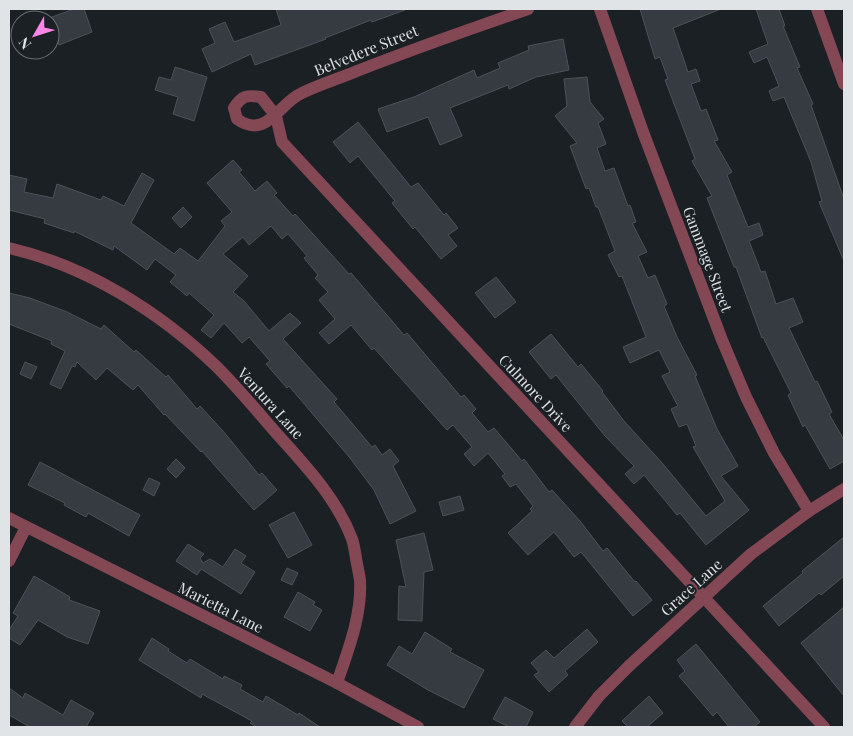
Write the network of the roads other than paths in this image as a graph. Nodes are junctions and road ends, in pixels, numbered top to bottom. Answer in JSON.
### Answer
{"nodes":[{"id":1,"x":528,"y":9,"type":"edge"},
{"id":2,"x":600,"y":9,"type":"edge"},
{"id":3,"x":818,"y":9,"type":"edge"},
{"id":4,"x":844,"y":84,"type":"edge"},
{"id":5,"x":276,"y":116,"type":"junction"},
{"id":6,"x":9,"y":248,"type":"edge"},
{"id":7,"x":844,"y":488,"type":"edge"},
{"id":8,"x":809,"y":511,"type":"junction"},
{"id":9,"x":9,"y":518,"type":"edge"},
{"id":10,"x":26,"y":527,"type":"junction"},
{"id":11,"x":9,"y":561,"type":"edge"},
{"id":12,"x":703,"y":598,"type":"junction"},
{"id":13,"x":337,"y":683,"type":"junction"},
{"id":14,"x":418,"y":727,"type":"edge"},
{"id":15,"x":575,"y":727,"type":"edge"},
{"id":16,"x":824,"y":727,"type":"edge"}],
"edges":[{"from":1,"to":5,"type":"street","name":"Belvedere Street"},
{"from":2,"to":8,"type":"street","name":"Gammage Street"},
{"from":3,"to":4,"type":"street"},
{"from":5,"to":5,"type":"street"},
{"from":5,"to":12,"type":"street","name":"Culmore Drive"},
{"from":6,"to":13,"type":"street","name":"Ventura Lane"},
{"from":7,"to":8,"type":"street","name":"Grace Lane"},
{"from":8,"to":12,"type":"street","name":"Grace Lane"},
{"from":9,"to":10,"type":"street","name":"Marietta Lane"},
{"from":10,"to":11,"type":"street"},
{"from":10,"to":13,"type":"street","name":"Marietta Lane"},
{"from":12,"to":15,"type":"street","name":"Grace Lane"},
{"from":12,"to":16,"type":"street","name":"Culmore Drive"},
{"from":13,"to":14,"type":"street","name":"Marietta Lane"}]}
